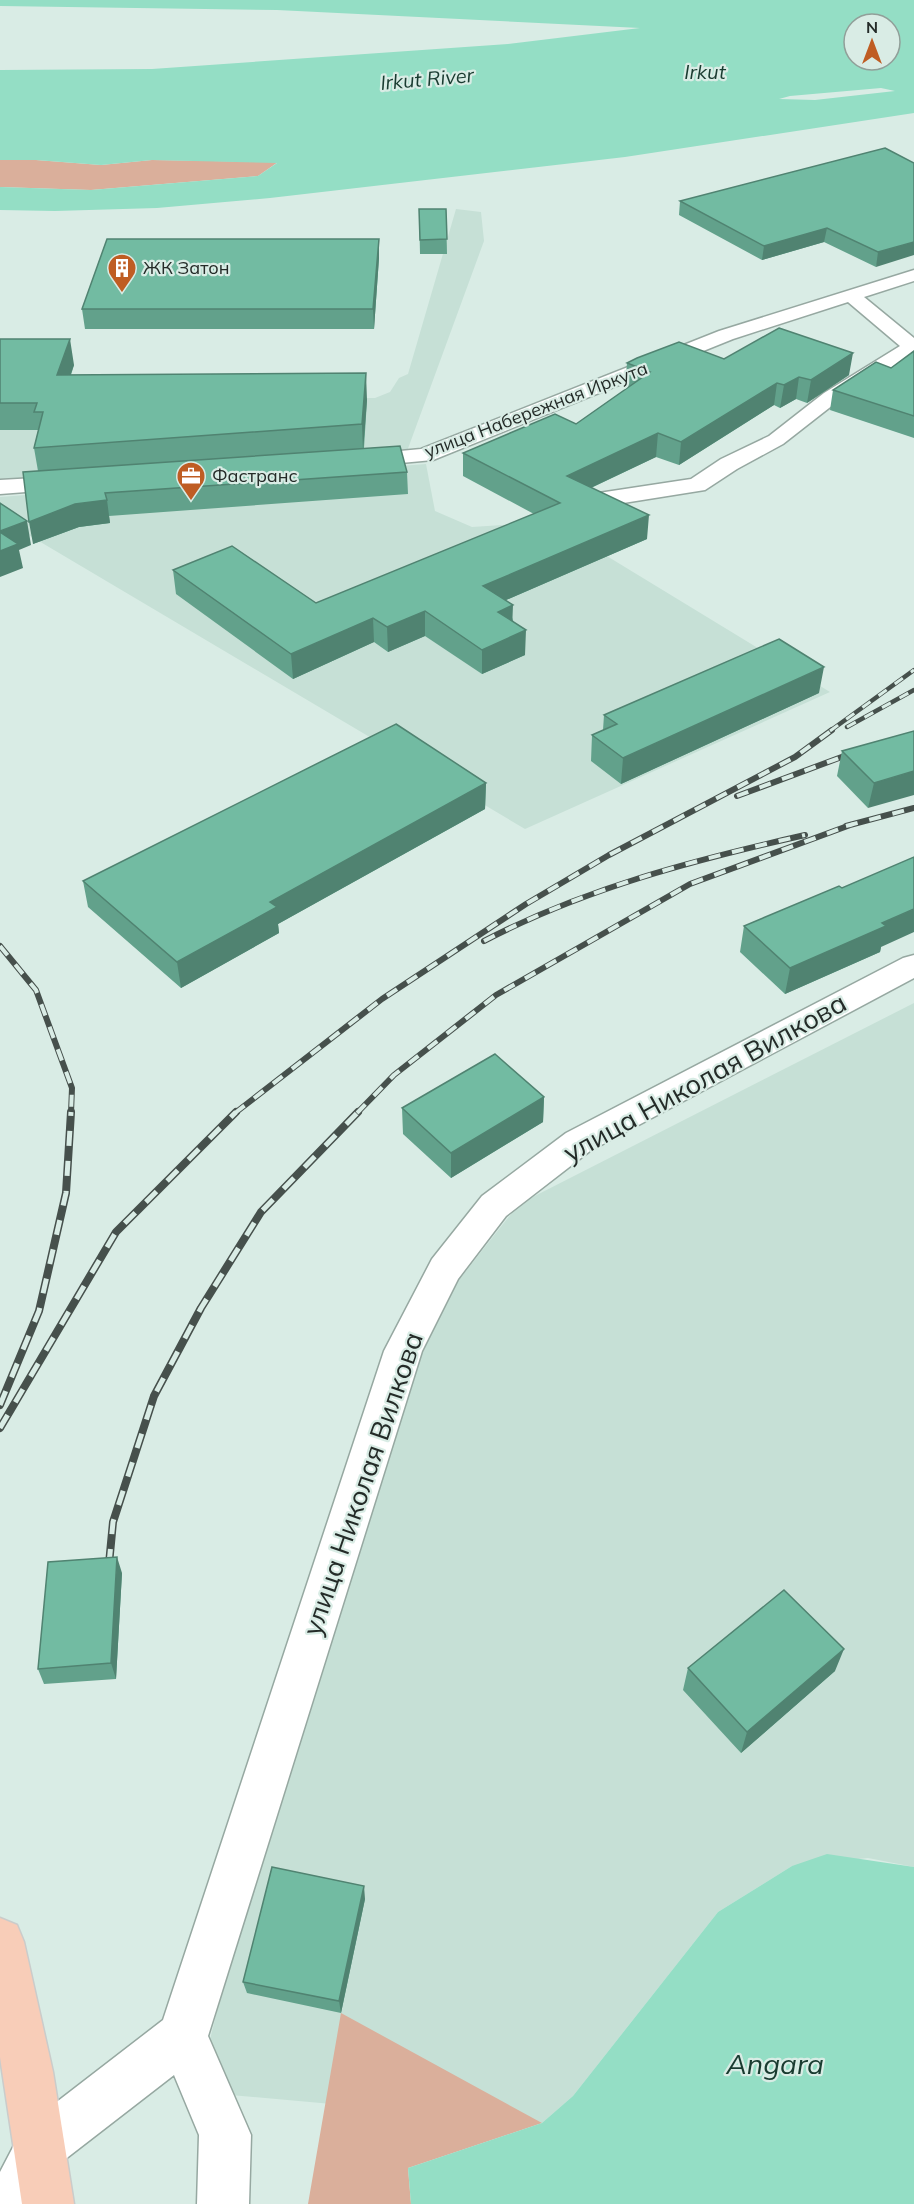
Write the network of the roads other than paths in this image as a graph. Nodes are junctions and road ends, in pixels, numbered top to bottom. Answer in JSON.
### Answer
{"nodes":[{"id":1,"x":914,"y":274,"type":"edge"},
{"id":2,"x":851,"y":295,"type":"junction"},
{"id":3,"x":914,"y":347,"type":"edge"},
{"id":4,"x":342,"y":462,"type":"edge"},
{"id":5,"x":90,"y":482,"type":"edge"},
{"id":6,"x":0,"y":488,"type":"edge"},
{"id":7,"x":592,"y":501,"type":"edge"},
{"id":8,"x":914,"y":965,"type":"edge"},
{"id":9,"x":0,"y":1942,"type":"edge"},
{"id":10,"x":183,"y":2036,"type":"junction"},
{"id":11,"x":41,"y":2146,"type":"junction"},
{"id":12,"x":12,"y":2204,"type":"edge"},
{"id":13,"x":48,"y":2204,"type":"edge"},
{"id":14,"x":223,"y":2204,"type":"edge"}],
"edges":[{"from":1,"to":2,"type":"street","name":"улица Набережная Иркута"},
{"from":2,"to":3,"type":"street"},
{"from":2,"to":4,"type":"street","name":"улица Набережная Иркута"},
{"from":3,"to":7,"type":"street"},
{"from":5,"to":6,"type":"street"},
{"from":8,"to":10,"type":"street","name":"улица Николая Вилкова"},
{"from":9,"to":11,"type":"main road"},
{"from":10,"to":11,"type":"street"},
{"from":10,"to":14,"type":"street"},
{"from":11,"to":12,"type":"street"},
{"from":11,"to":13,"type":"main road"}]}
